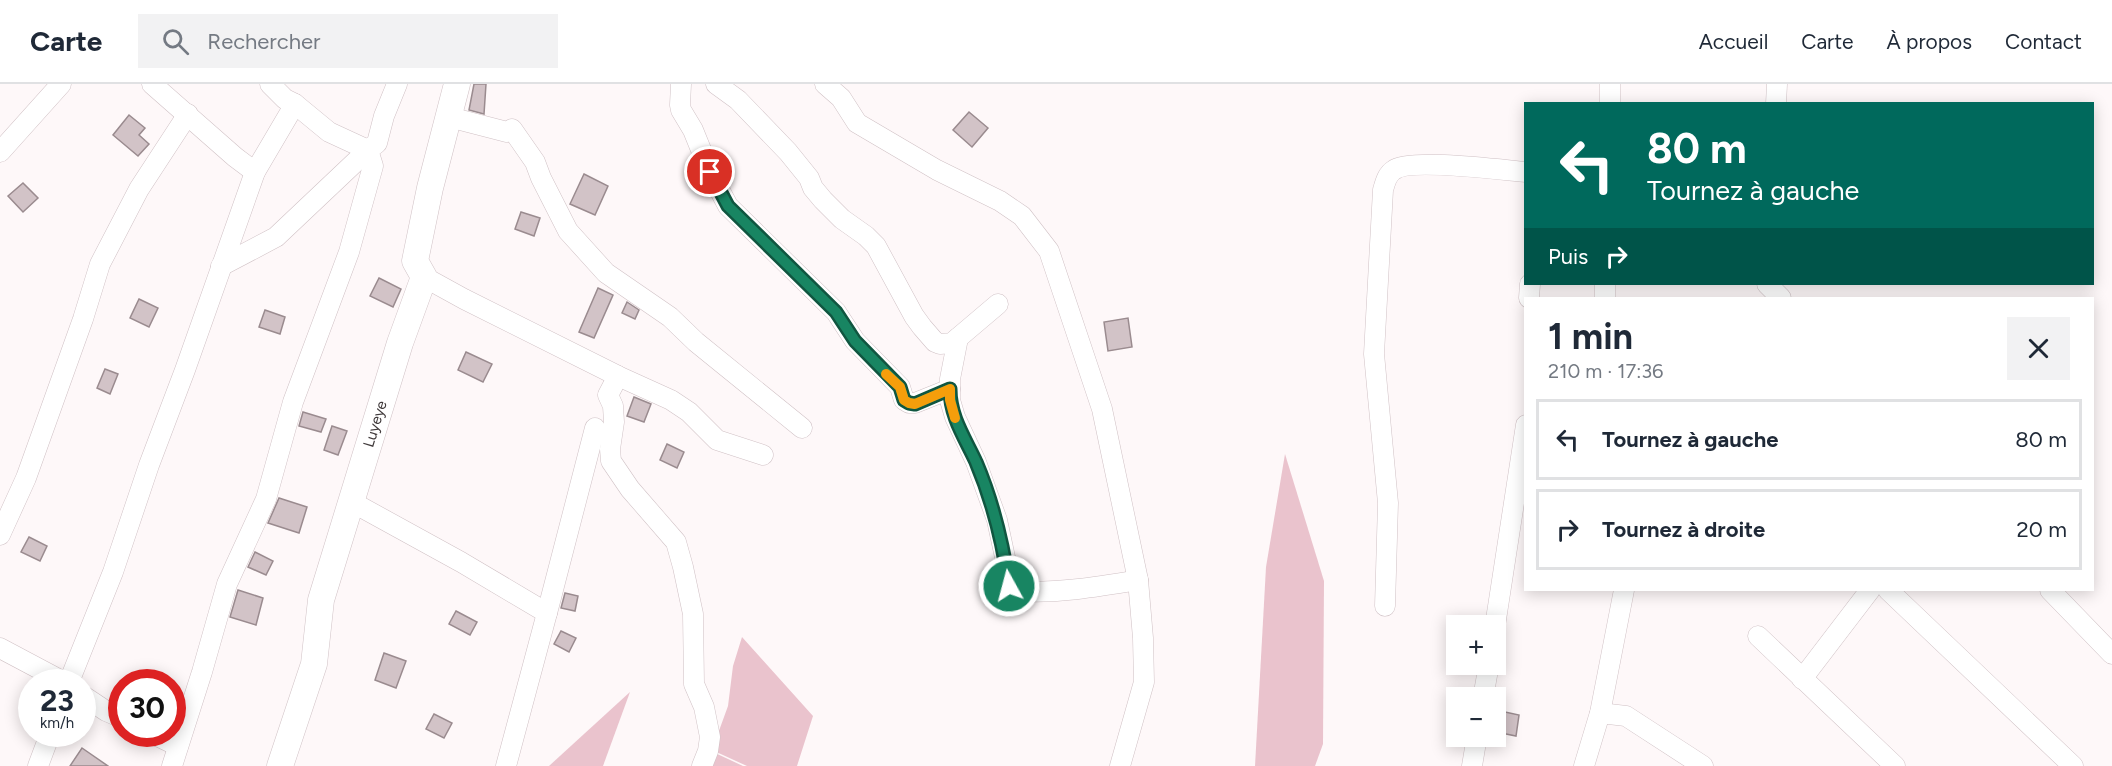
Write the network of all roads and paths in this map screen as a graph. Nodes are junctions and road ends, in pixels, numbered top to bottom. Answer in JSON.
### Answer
{"nodes":[{"id":1,"x":62,"y":84,"type":"edge"},
{"id":2,"x":152,"y":84,"type":"edge"},
{"id":3,"x":270,"y":84,"type":"edge"},
{"id":4,"x":397,"y":84,"type":"edge"},
{"id":5,"x":457,"y":84,"type":"edge"},
{"id":6,"x":681,"y":84,"type":"edge"},
{"id":7,"x":716,"y":84,"type":"edge"},
{"id":8,"x":825,"y":84,"type":"edge"},
{"id":9,"x":1610,"y":84,"type":"edge"},
{"id":10,"x":1777,"y":84,"type":"edge"},
{"id":11,"x":1610,"y":102,"type":"edge"},
{"id":12,"x":1776,"y":102,"type":"edge"},
{"id":13,"x":296,"y":104,"type":"junction"},
{"id":14,"x":188,"y":114,"type":"junction"},
{"id":15,"x":449,"y":117,"type":"junction"},
{"id":16,"x":368,"y":150,"type":"junction"},
{"id":17,"x":0,"y":152,"type":"edge"},
{"id":18,"x":255,"y":172,"type":"junction"},
{"id":19,"x":1524,"y":172,"type":"edge"},
{"id":20,"x":221,"y":266,"type":"junction"},
{"id":21,"x":424,"y":277,"type":"junction"},
{"id":22,"x":1767,"y":285,"type":"edge"},
{"id":23,"x":1780,"y":297,"type":"edge"},
{"id":24,"x":998,"y":304,"type":"dead end"},
{"id":25,"x":958,"y":338,"type":"junction"},
{"id":26,"x":618,"y":376,"type":"junction"},
{"id":27,"x":950,"y":389,"type":"junction"},
{"id":28,"x":595,"y":428,"type":"dead end"},
{"id":29,"x":802,"y":428,"type":"dead end"},
{"id":30,"x":1524,"y":439,"type":"edge"},
{"id":31,"x":763,"y":455,"type":"dead end"},
{"id":32,"x":350,"y":501,"type":"junction"},
{"id":33,"x":0,"y":535,"type":"edge"},
{"id":34,"x":1138,"y":580,"type":"junction"},
{"id":35,"x":1624,"y":591,"type":"edge"},
{"id":36,"x":1869,"y":591,"type":"edge"},
{"id":37,"x":1889,"y":591,"type":"edge"},
{"id":38,"x":2051,"y":591,"type":"edge"},
{"id":39,"x":1385,"y":606,"type":"dead end"},
{"id":40,"x":547,"y":613,"type":"junction"},
{"id":41,"x":1497,"y":615,"type":"edge"},
{"id":42,"x":1758,"y":636,"type":"dead end"},
{"id":43,"x":0,"y":648,"type":"edge"},
{"id":44,"x":2112,"y":654,"type":"edge"},
{"id":45,"x":40,"y":669,"type":"edge"},
{"id":46,"x":74,"y":669,"type":"edge"},
{"id":47,"x":1802,"y":679,"type":"junction"},
{"id":48,"x":1600,"y":713,"type":"junction"},
{"id":49,"x":186,"y":721,"type":"edge"},
{"id":50,"x":45,"y":747,"type":"edge"},
{"id":51,"x":178,"y":747,"type":"edge"},
{"id":52,"x":1475,"y":747,"type":"edge"},
{"id":53,"x":38,"y":766,"type":"edge"},
{"id":54,"x":172,"y":766,"type":"edge"},
{"id":55,"x":280,"y":766,"type":"edge"},
{"id":56,"x":506,"y":766,"type":"edge"},
{"id":57,"x":702,"y":766,"type":"edge"},
{"id":58,"x":1120,"y":766,"type":"edge"},
{"id":59,"x":1472,"y":766,"type":"edge"},
{"id":60,"x":1584,"y":766,"type":"edge"},
{"id":61,"x":1703,"y":766,"type":"edge"},
{"id":62,"x":1895,"y":766,"type":"edge"},
{"id":63,"x":2073,"y":766,"type":"edge"}],
"edges":[{"from":1,"to":17,"type":"street"},
{"from":2,"to":14,"type":"street"},
{"from":3,"to":13,"type":"street"},
{"from":4,"to":16,"type":"street"},
{"from":5,"to":15,"type":"street"},
{"from":6,"to":27,"type":"street"},
{"from":7,"to":25,"type":"street"},
{"from":8,"to":34,"type":"street"},
{"from":9,"to":11,"type":"street"},
{"from":10,"to":12,"type":"street"},
{"from":13,"to":16,"type":"street"},
{"from":13,"to":18,"type":"street"},
{"from":14,"to":18,"type":"street"},
{"from":14,"to":33,"type":"street"},
{"from":15,"to":21,"type":"street"},
{"from":15,"to":29,"type":"street"},
{"from":16,"to":20,"type":"street"},
{"from":16,"to":49,"type":"street"},
{"from":18,"to":20,"type":"street"},
{"from":19,"to":39,"type":"street"},
{"from":20,"to":46,"type":"street"},
{"from":21,"to":26,"type":"street"},
{"from":21,"to":32,"type":"street","name":"Luyeye"},
{"from":22,"to":23,"type":"street"},
{"from":24,"to":25,"type":"street"},
{"from":25,"to":27,"type":"street"},
{"from":26,"to":31,"type":"street"},
{"from":26,"to":57,"type":"street"},
{"from":27,"to":34,"type":"street"},
{"from":28,"to":40,"type":"street"},
{"from":30,"to":41,"type":"street"},
{"from":32,"to":40,"type":"street"},
{"from":32,"to":55,"type":"street","name":"Luyeye"},
{"from":34,"to":58,"type":"street"},
{"from":35,"to":48,"type":"street"},
{"from":36,"to":47,"type":"street"},
{"from":37,"to":63,"type":"street"},
{"from":38,"to":44,"type":"street"},
{"from":40,"to":56,"type":"street"},
{"from":42,"to":47,"type":"street"},
{"from":43,"to":45,"type":"street"},
{"from":47,"to":62,"type":"street"},
{"from":48,"to":60,"type":"street"},
{"from":48,"to":61,"type":"street"},
{"from":50,"to":53,"type":"street"},
{"from":51,"to":54,"type":"street"},
{"from":52,"to":59,"type":"street"}]}
